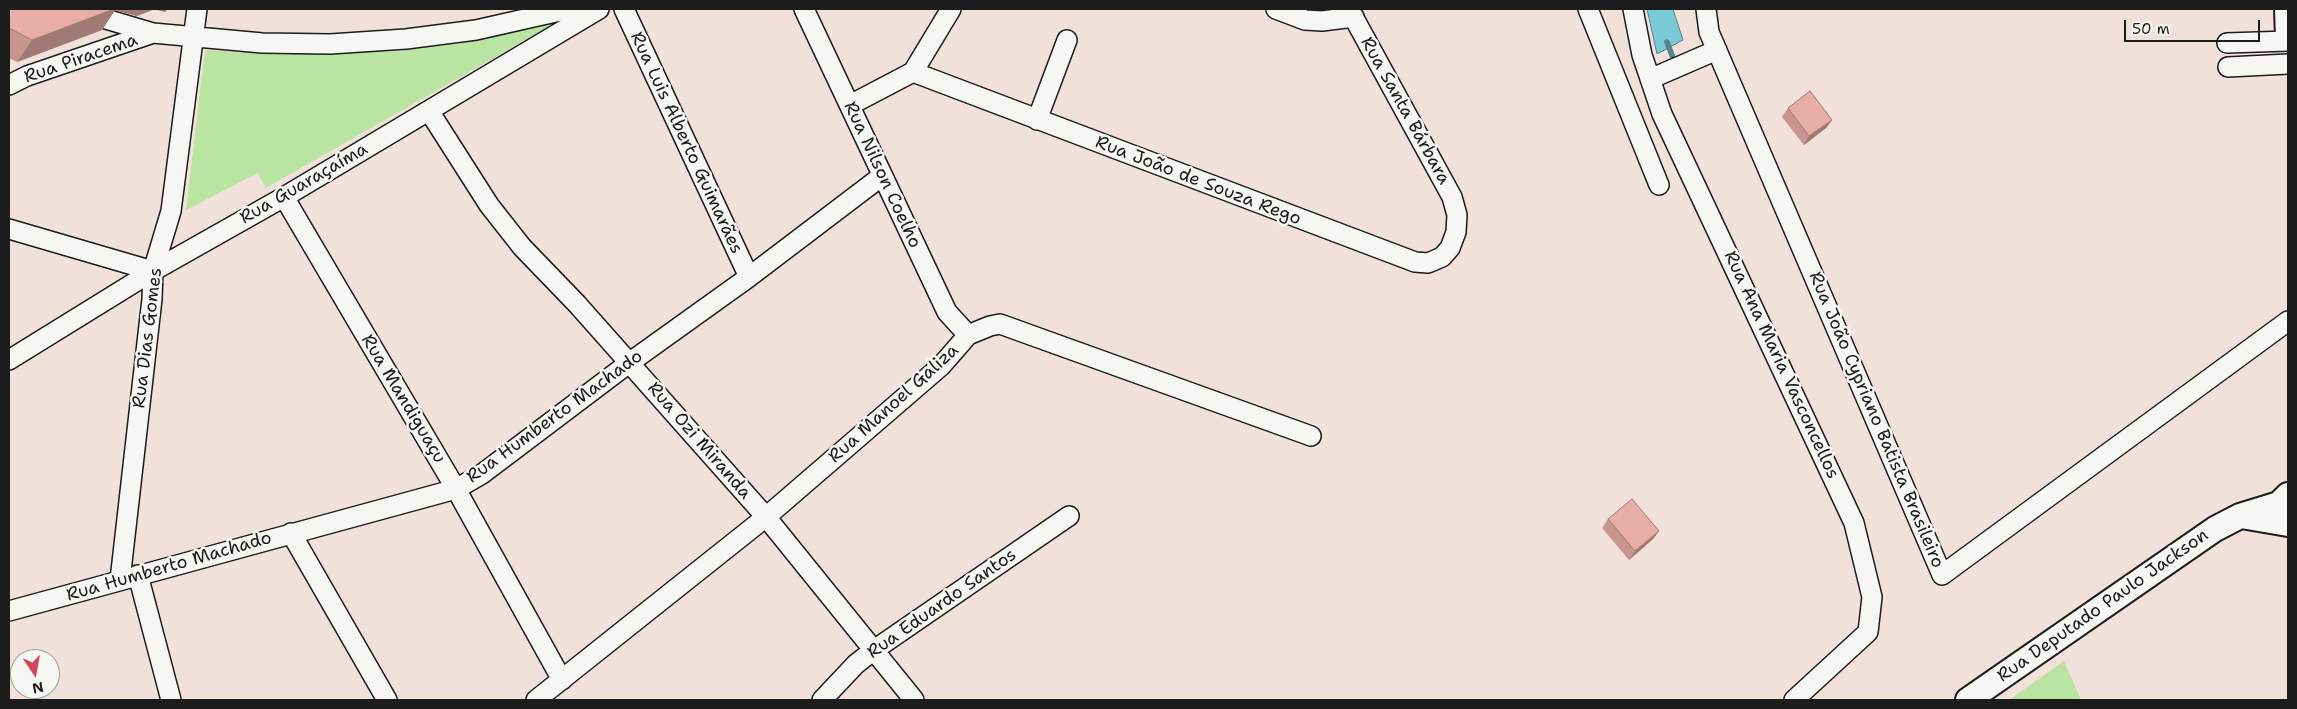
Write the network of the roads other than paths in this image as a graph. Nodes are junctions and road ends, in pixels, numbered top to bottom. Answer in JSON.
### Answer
{"nodes":[{"id":1,"x":72,"y":9,"type":"edge"},
{"id":2,"x":197,"y":9,"type":"edge"},
{"id":3,"x":569,"y":9,"type":"edge"},
{"id":4,"x":599,"y":9,"type":"edge"},
{"id":5,"x":624,"y":9,"type":"edge"},
{"id":6,"x":804,"y":9,"type":"edge"},
{"id":7,"x":951,"y":9,"type":"edge"},
{"id":8,"x":1276,"y":9,"type":"edge"},
{"id":9,"x":1588,"y":9,"type":"edge"},
{"id":10,"x":1633,"y":9,"type":"edge"},
{"id":11,"x":1706,"y":9,"type":"edge"},
{"id":12,"x":2287,"y":9,"type":"edge"},
{"id":13,"x":1351,"y":13,"type":"edge"},
{"id":14,"x":153,"y":33,"type":"junction"},
{"id":15,"x":193,"y":38,"type":"junction"},
{"id":16,"x":2288,"y":39,"type":"edge"},
{"id":17,"x":1067,"y":40,"type":"dead end"},
{"id":18,"x":2227,"y":43,"type":"dead end"},
{"id":19,"x":1714,"y":52,"type":"junction"},
{"id":20,"x":2288,"y":64,"type":"edge"},
{"id":21,"x":2228,"y":67,"type":"dead end"},
{"id":22,"x":913,"y":72,"type":"junction"},
{"id":23,"x":1652,"y":78,"type":"junction"},
{"id":24,"x":9,"y":85,"type":"edge"},
{"id":25,"x":850,"y":105,"type":"junction"},
{"id":26,"x":429,"y":111,"type":"junction"},
{"id":27,"x":1037,"y":120,"type":"junction"},
{"id":28,"x":882,"y":176,"type":"junction"},
{"id":29,"x":1659,"y":186,"type":"dead end"},
{"id":30,"x":284,"y":197,"type":"junction"},
{"id":31,"x":1457,"y":215,"type":"joint"},
{"id":32,"x":9,"y":229,"type":"edge"},
{"id":33,"x":153,"y":271,"type":"junction"},
{"id":34,"x":749,"y":277,"type":"junction"},
{"id":35,"x":2288,"y":321,"type":"edge"},
{"id":36,"x":968,"y":336,"type":"junction"},
{"id":37,"x":9,"y":360,"type":"edge"},
{"id":38,"x":630,"y":362,"type":"junction"},
{"id":39,"x":1311,"y":436,"type":"dead end"},
{"id":40,"x":456,"y":489,"type":"junction"},
{"id":41,"x":2288,"y":495,"type":"edge"},
{"id":42,"x":2288,"y":508,"type":"edge"},
{"id":43,"x":1070,"y":516,"type":"dead end"},
{"id":44,"x":2240,"y":516,"type":"junction"},
{"id":45,"x":766,"y":517,"type":"junction"},
{"id":46,"x":2288,"y":524,"type":"edge"},
{"id":47,"x":291,"y":533,"type":"junction"},
{"id":48,"x":129,"y":578,"type":"junction"},
{"id":49,"x":9,"y":611,"type":"edge"},
{"id":50,"x":874,"y":650,"type":"junction"},
{"id":51,"x":562,"y":680,"type":"junction"},
{"id":52,"x":171,"y":700,"type":"edge"},
{"id":53,"x":387,"y":700,"type":"edge"},
{"id":54,"x":536,"y":700,"type":"edge"},
{"id":55,"x":822,"y":700,"type":"edge"},
{"id":56,"x":914,"y":700,"type":"edge"},
{"id":57,"x":1794,"y":700,"type":"edge"},
{"id":58,"x":1968,"y":700,"type":"edge"}],
"edges":[{"from":1,"to":14,"type":"street"},
{"from":2,"to":15,"type":"street","name":"Rua Dias Gomes"},
{"from":3,"to":15,"type":"street"},
{"from":4,"to":26,"type":"street","name":"Rua Guaraçaíma"},
{"from":5,"to":34,"type":"street","name":"Rua Luis Alberto Guimarães"},
{"from":6,"to":25,"type":"street","name":"Rua Nilson Coelho"},
{"from":7,"to":22,"type":"street"},
{"from":8,"to":13,"type":"street"},
{"from":9,"to":29,"type":"street"},
{"from":10,"to":23,"type":"street","name":"Rua Ana Maria Vasconcellos"},
{"from":11,"to":19,"type":"street","name":"Rua João Cypriano Batista Brasileiro"},
{"from":12,"to":16,"type":"main road"},
{"from":13,"to":31,"type":"street","name":"Rua Santa Bárbara"},
{"from":14,"to":15,"type":"street"},
{"from":14,"to":24,"type":"street","name":"Rua Piracema"},
{"from":15,"to":33,"type":"street","name":"Rua Dias Gomes"},
{"from":16,"to":18,"type":"street"},
{"from":17,"to":27,"type":"street"},
{"from":19,"to":23,"type":"street"},
{"from":19,"to":35,"type":"street","name":"Rua João Cypriano Batista Brasileiro"},
{"from":20,"to":21,"type":"street"},
{"from":22,"to":25,"type":"street"},
{"from":22,"to":27,"type":"street","name":"Rua João de Souza Rego"},
{"from":23,"to":57,"type":"street","name":"Rua Ana Maria Vasconcellos"},
{"from":25,"to":28,"type":"street","name":"Rua Nilson Coelho"},
{"from":26,"to":30,"type":"street","name":"Rua Guaraçaíma"},
{"from":26,"to":38,"type":"street","name":"Rua Ozi Miranda"},
{"from":27,"to":31,"type":"street","name":"Rua João de Souza Rego"},
{"from":28,"to":34,"type":"street","name":"Rua Humberto Machado"},
{"from":28,"to":36,"type":"street","name":"Rua Nilson Coelho"},
{"from":30,"to":33,"type":"street","name":"Rua Guaraçaíma"},
{"from":30,"to":40,"type":"street","name":"Rua Mandiguaçu"},
{"from":32,"to":33,"type":"street"},
{"from":33,"to":37,"type":"street","name":"Rua Guaraçaíma"},
{"from":33,"to":48,"type":"street","name":"Rua Dias Gomes"},
{"from":34,"to":38,"type":"street","name":"Rua Humberto Machado"},
{"from":36,"to":39,"type":"street","name":"Rua Manoel Galiza"},
{"from":36,"to":45,"type":"street","name":"Rua Manoel Galiza"},
{"from":38,"to":40,"type":"street","name":"Rua Humberto Machado"},
{"from":38,"to":45,"type":"street","name":"Rua Ozi Miranda"},
{"from":40,"to":47,"type":"street","name":"Rua Humberto Machado"},
{"from":40,"to":51,"type":"street","name":"Rua Mandiguaçu"},
{"from":41,"to":44,"type":"main road","name":"Rua Deputado Paulo Jackson"},
{"from":42,"to":44,"type":"main road","name":"Rua Deputado Paulo Jackson"},
{"from":43,"to":50,"type":"street","name":"Rua Eduardo Santos"},
{"from":44,"to":46,"type":"main road"},
{"from":44,"to":58,"type":"main road","name":"Rua Deputado Paulo Jackson"},
{"from":45,"to":50,"type":"street","name":"Rua Ozi Miranda"},
{"from":45,"to":51,"type":"street","name":"Rua Manoel Galiza"},
{"from":47,"to":48,"type":"street","name":"Rua Humberto Machado"},
{"from":47,"to":53,"type":"street"},
{"from":48,"to":49,"type":"street","name":"Rua Humberto Machado"},
{"from":48,"to":52,"type":"street"},
{"from":50,"to":55,"type":"street","name":"Rua Eduardo Santos"},
{"from":50,"to":56,"type":"street","name":"Rua Ozi Miranda"},
{"from":51,"to":54,"type":"street","name":"Rua Manoel Galiza"}]}
